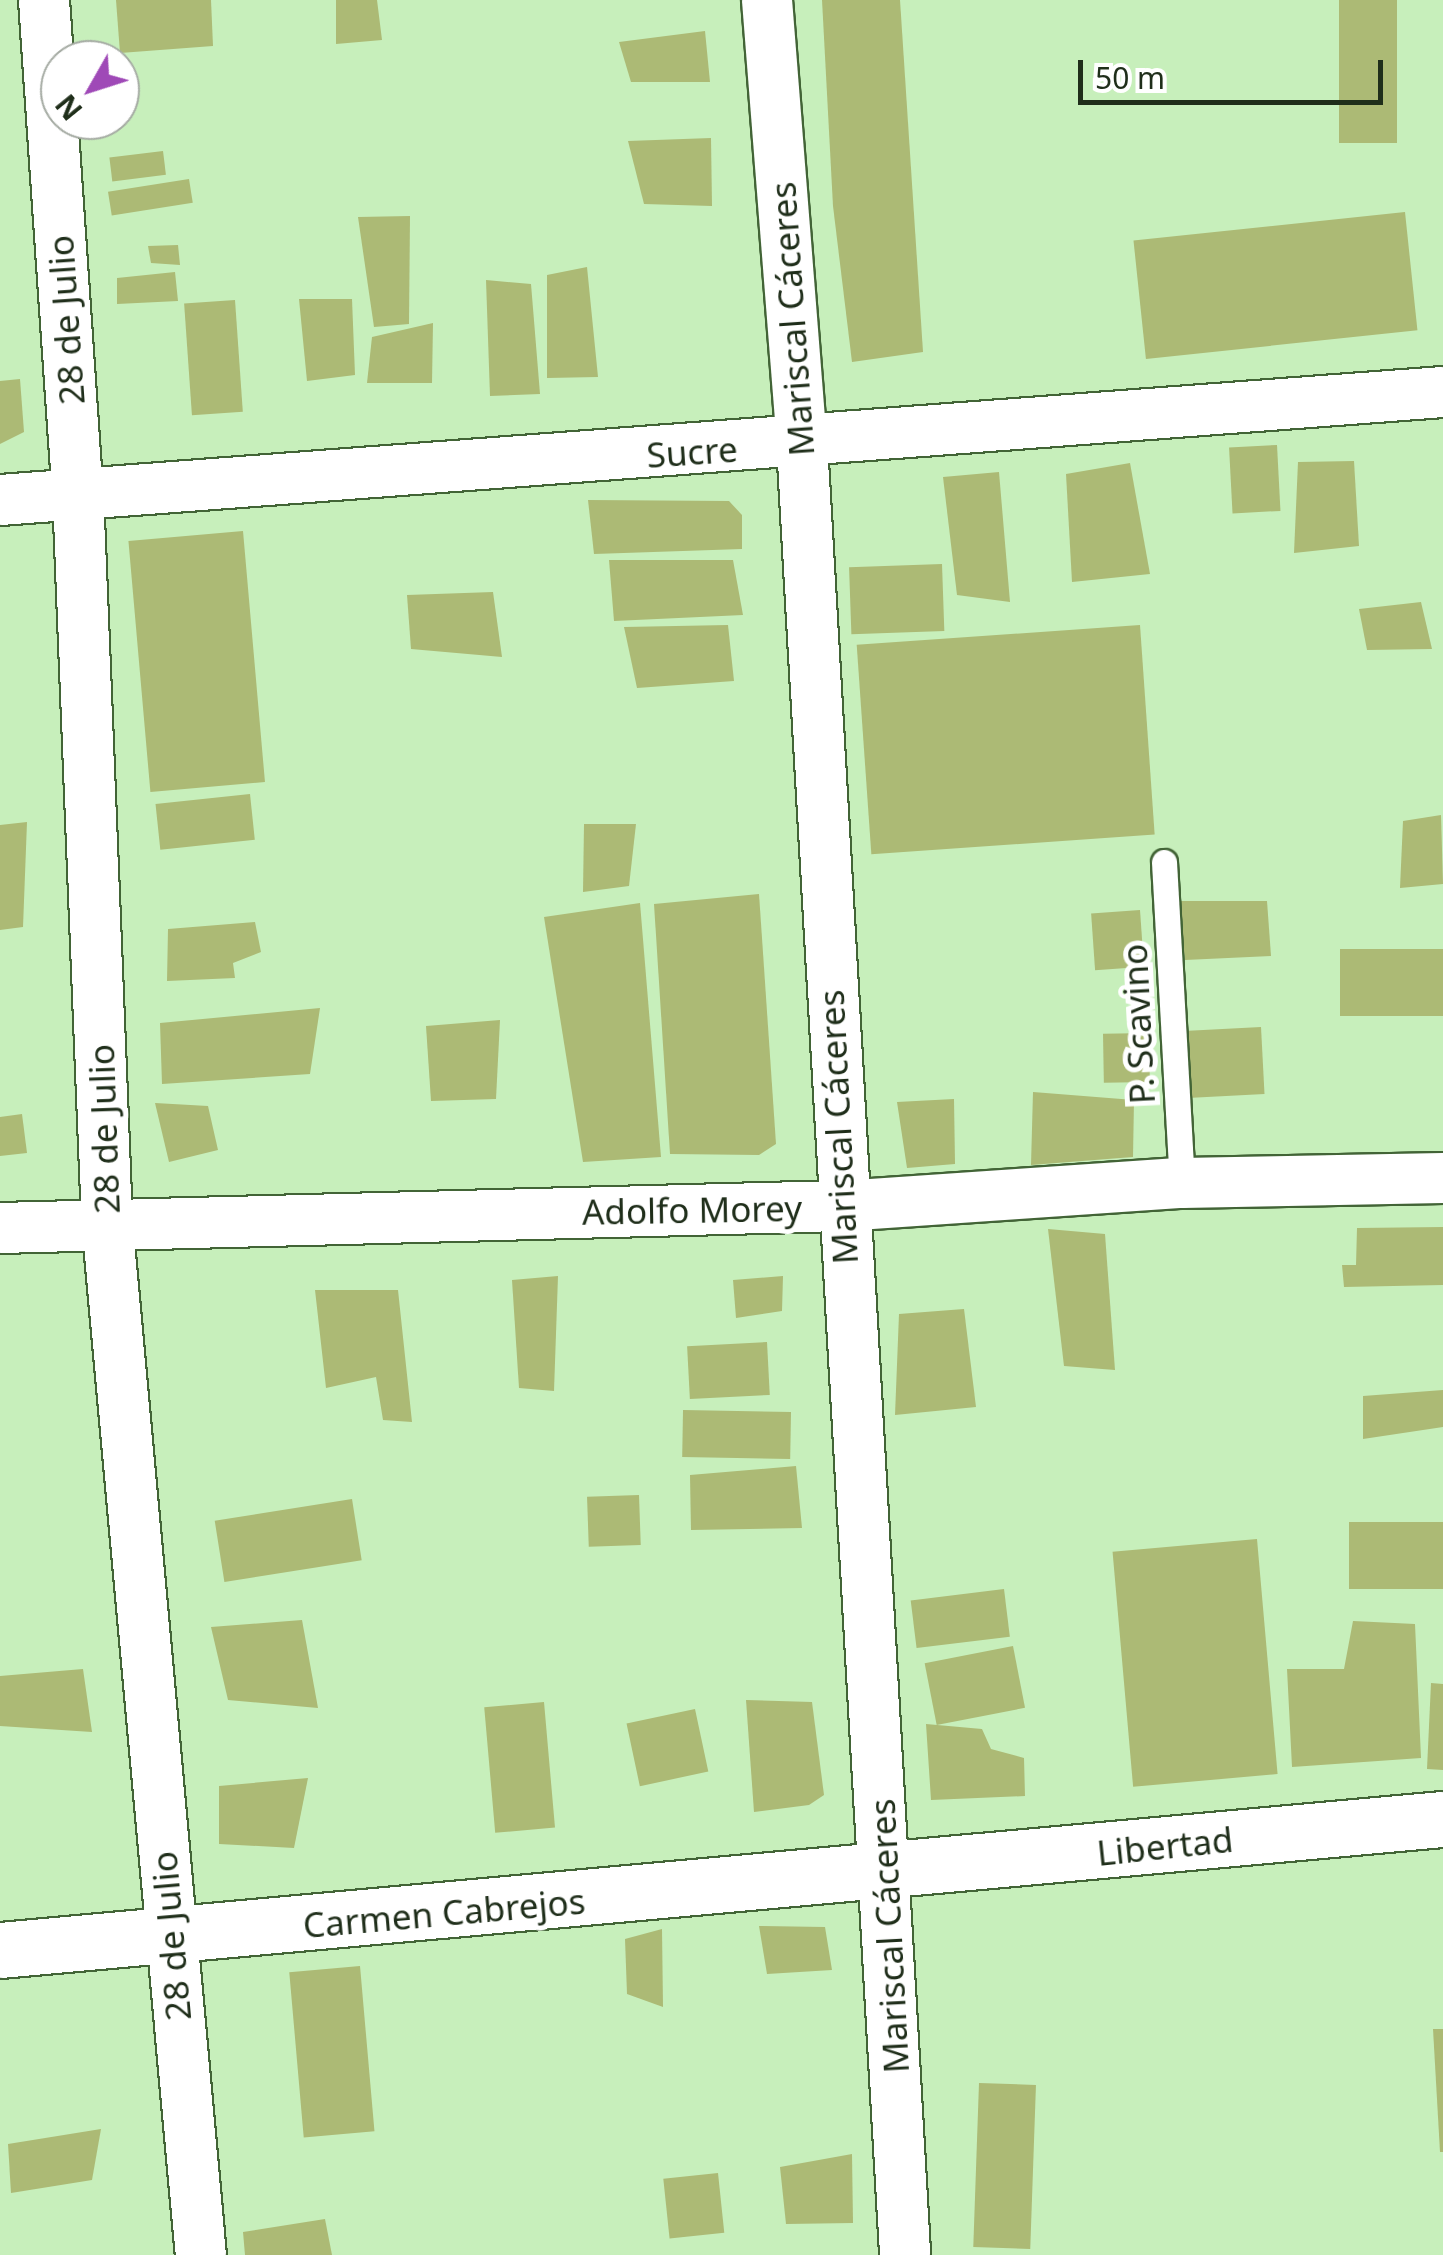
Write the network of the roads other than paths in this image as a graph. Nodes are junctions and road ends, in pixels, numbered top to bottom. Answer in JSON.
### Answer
{"nodes":[{"id":1,"x":44,"y":0,"type":"edge"},
{"id":2,"x":767,"y":0,"type":"edge"},
{"id":3,"x":1443,"y":392,"type":"edge"},
{"id":4,"x":802,"y":444,"type":"junction"},
{"id":5,"x":78,"y":493,"type":"junction"},
{"id":6,"x":0,"y":500,"type":"edge"},
{"id":7,"x":1164,"y":862,"type":"dead end"},
{"id":8,"x":1443,"y":1178,"type":"edge"},
{"id":9,"x":1182,"y":1183,"type":"junction"},
{"id":10,"x":842,"y":1206,"type":"junction"},
{"id":11,"x":107,"y":1222,"type":"junction"},
{"id":12,"x":0,"y":1228,"type":"edge"},
{"id":13,"x":1443,"y":1819,"type":"edge"},
{"id":14,"x":888,"y":1874,"type":"junction"},
{"id":15,"x":171,"y":1936,"type":"junction"},
{"id":16,"x":0,"y":1950,"type":"edge"},
{"id":17,"x":201,"y":2255,"type":"edge"},
{"id":18,"x":906,"y":2255,"type":"edge"}],
"edges":[{"from":1,"to":5,"type":"street","name":"28 de Julio"},
{"from":2,"to":4,"type":"street","name":"Mariscal Cáceres"},
{"from":3,"to":4,"type":"street","name":"Sucre"},
{"from":4,"to":5,"type":"street","name":"Sucre"},
{"from":4,"to":10,"type":"street","name":"Mariscal Cáceres"},
{"from":5,"to":6,"type":"street","name":"Sucre"},
{"from":5,"to":11,"type":"street","name":"28 de Julio"},
{"from":7,"to":9,"type":"lane","name":"P. Scavino"},
{"from":8,"to":9,"type":"street","name":"Adolfo Morey"},
{"from":9,"to":10,"type":"street","name":"Adolfo Morey"},
{"from":10,"to":11,"type":"street","name":"Adolfo Morey"},
{"from":10,"to":14,"type":"street","name":"Mariscal Cáceres"},
{"from":11,"to":12,"type":"street","name":"Adolfo Morey"},
{"from":11,"to":15,"type":"street","name":"28 de Julio"},
{"from":13,"to":14,"type":"street","name":"Libertad"},
{"from":14,"to":15,"type":"street","name":"Carmen Cabrejos"},
{"from":14,"to":18,"type":"street","name":"Mariscal Cáceres"},
{"from":15,"to":16,"type":"street","name":"Carmen Cabrejos"},
{"from":15,"to":17,"type":"street","name":"28 de Julio"}]}
